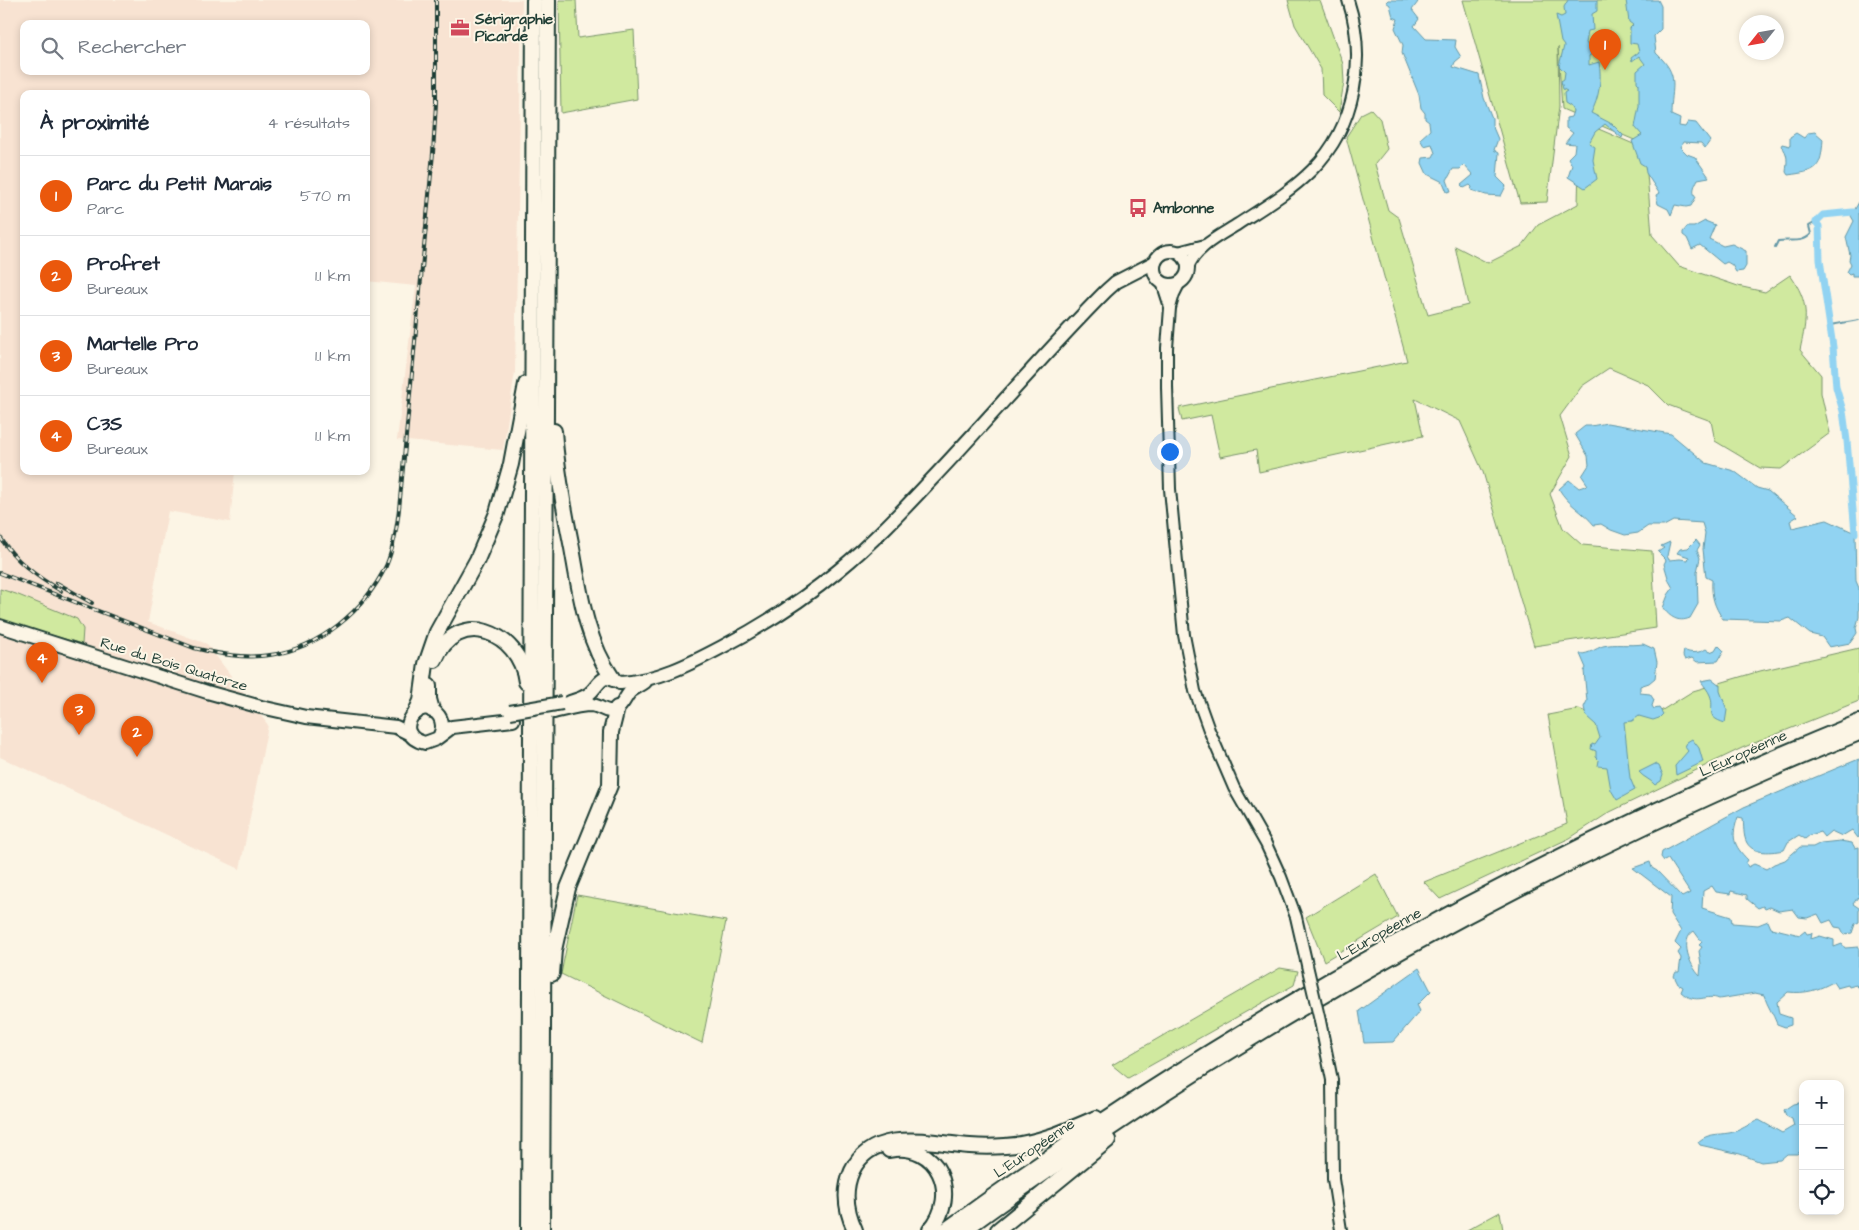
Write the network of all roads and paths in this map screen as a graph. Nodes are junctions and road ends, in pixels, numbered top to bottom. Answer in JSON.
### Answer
{"nodes":[{"id":1,"x":534,"y":0,"type":"edge"},
{"id":2,"x":548,"y":0,"type":"edge"},
{"id":3,"x":1348,"y":0,"type":"edge"},
{"id":4,"x":1206,"y":245,"type":"junction"},
{"id":5,"x":1178,"y":252,"type":"junction"},
{"id":6,"x":1155,"y":262,"type":"junction"},
{"id":7,"x":1188,"y":268,"type":"junction"},
{"id":8,"x":1124,"y":278,"type":"junction"},
{"id":9,"x":1160,"y":280,"type":"junction"},
{"id":10,"x":1180,"y":282,"type":"junction"},
{"id":11,"x":1170,"y":308,"type":"junction"},
{"id":12,"x":532,"y":344,"type":"junction"},
{"id":13,"x":546,"y":386,"type":"junction"},
{"id":14,"x":0,"y":626,"type":"edge"},
{"id":15,"x":648,"y":680,"type":"junction"},
{"id":16,"x":616,"y":681,"type":"junction"},
{"id":17,"x":593,"y":690,"type":"junction"},
{"id":18,"x":621,"y":705,"type":"junction"},
{"id":19,"x":597,"y":706,"type":"junction"},
{"id":20,"x":558,"y":708,"type":"junction"},
{"id":21,"x":436,"y":713,"type":"junction"},
{"id":22,"x":414,"y":714,"type":"junction"},
{"id":23,"x":511,"y":716,"type":"junction"},
{"id":24,"x":341,"y":720,"type":"junction"},
{"id":25,"x":1859,"y":722,"type":"edge"},
{"id":26,"x":531,"y":725,"type":"junction"},
{"id":27,"x":1859,"y":733,"type":"edge"},
{"id":28,"x":410,"y":734,"type":"junction"},
{"id":29,"x":440,"y":734,"type":"junction"},
{"id":30,"x":543,"y":1068,"type":"junction"},
{"id":31,"x":1192,"y":1076,"type":"junction"},
{"id":32,"x":1132,"y":1102,"type":"junction"},
{"id":33,"x":529,"y":1230,"type":"edge"},
{"id":34,"x":542,"y":1230,"type":"edge"},
{"id":35,"x":856,"y":1230,"type":"edge"},
{"id":36,"x":863,"y":1230,"type":"edge"},
{"id":37,"x":930,"y":1230,"type":"edge"},
{"id":38,"x":946,"y":1230,"type":"edge"},
{"id":39,"x":964,"y":1230,"type":"edge"},
{"id":40,"x":998,"y":1230,"type":"edge"},
{"id":41,"x":1341,"y":1230,"type":"edge"}],
"edges":[{"from":1,"to":12,"type":"highway"},
{"from":2,"to":13,"type":"highway"},
{"from":3,"to":4,"type":"street"},
{"from":4,"to":5,"type":"street"},
{"from":4,"to":7,"type":"street"},
{"from":5,"to":6,"type":"main road"},
{"from":5,"to":7,"type":"main road"},
{"from":6,"to":8,"type":"main road"},
{"from":6,"to":9,"type":"main road"},
{"from":7,"to":10,"type":"main road"},
{"from":8,"to":9,"type":"main road"},
{"from":8,"to":15,"type":"main road"},
{"from":9,"to":10,"type":"main road"},
{"from":9,"to":11,"type":"street"},
{"from":10,"to":11,"type":"street"},
{"from":11,"to":41,"type":"street","bridge":true},
{"from":12,"to":22,"type":"highway"},
{"from":12,"to":26,"type":"highway"},
{"from":13,"to":16,"type":"highway"},
{"from":13,"to":30,"type":"highway"},
{"from":14,"to":24,"type":"main road","name":"Rue du Bois Quatorze"},
{"from":15,"to":16,"type":"main road"},
{"from":15,"to":18,"type":"main road"},
{"from":16,"to":17,"type":"main road"},
{"from":16,"to":18,"type":"main road"},
{"from":17,"to":19,"type":"main road"},
{"from":17,"to":20,"type":"main road"},
{"from":18,"to":19,"type":"main road"},
{"from":18,"to":30,"type":"highway"},
{"from":19,"to":20,"type":"main road"},
{"from":20,"to":23,"type":"main road"},
{"from":21,"to":22,"type":"main road"},
{"from":21,"to":23,"type":"main road"},
{"from":21,"to":26,"type":"highway"},
{"from":21,"to":29,"type":"main road"},
{"from":22,"to":24,"type":"main road","name":"Rue du Bois Quatorze"},
{"from":22,"to":28,"type":"main road"},
{"from":23,"to":29,"type":"main road"},
{"from":24,"to":28,"type":"main road","name":"Rue du Bois Quatorze"},
{"from":25,"to":32,"type":"highway","name":"L'Européenne"},
{"from":26,"to":33,"type":"highway"},
{"from":27,"to":31,"type":"highway","name":"L'Européenne"},
{"from":28,"to":29,"type":"main road"},
{"from":30,"to":34,"type":"highway"},
{"from":31,"to":39,"type":"highway","name":"L'Européenne"},
{"from":31,"to":40,"type":"highway"},
{"from":32,"to":35,"type":"highway"},
{"from":32,"to":38,"type":"highway","name":"L'Européenne"},
{"from":36,"to":37,"type":"highway"}]}
